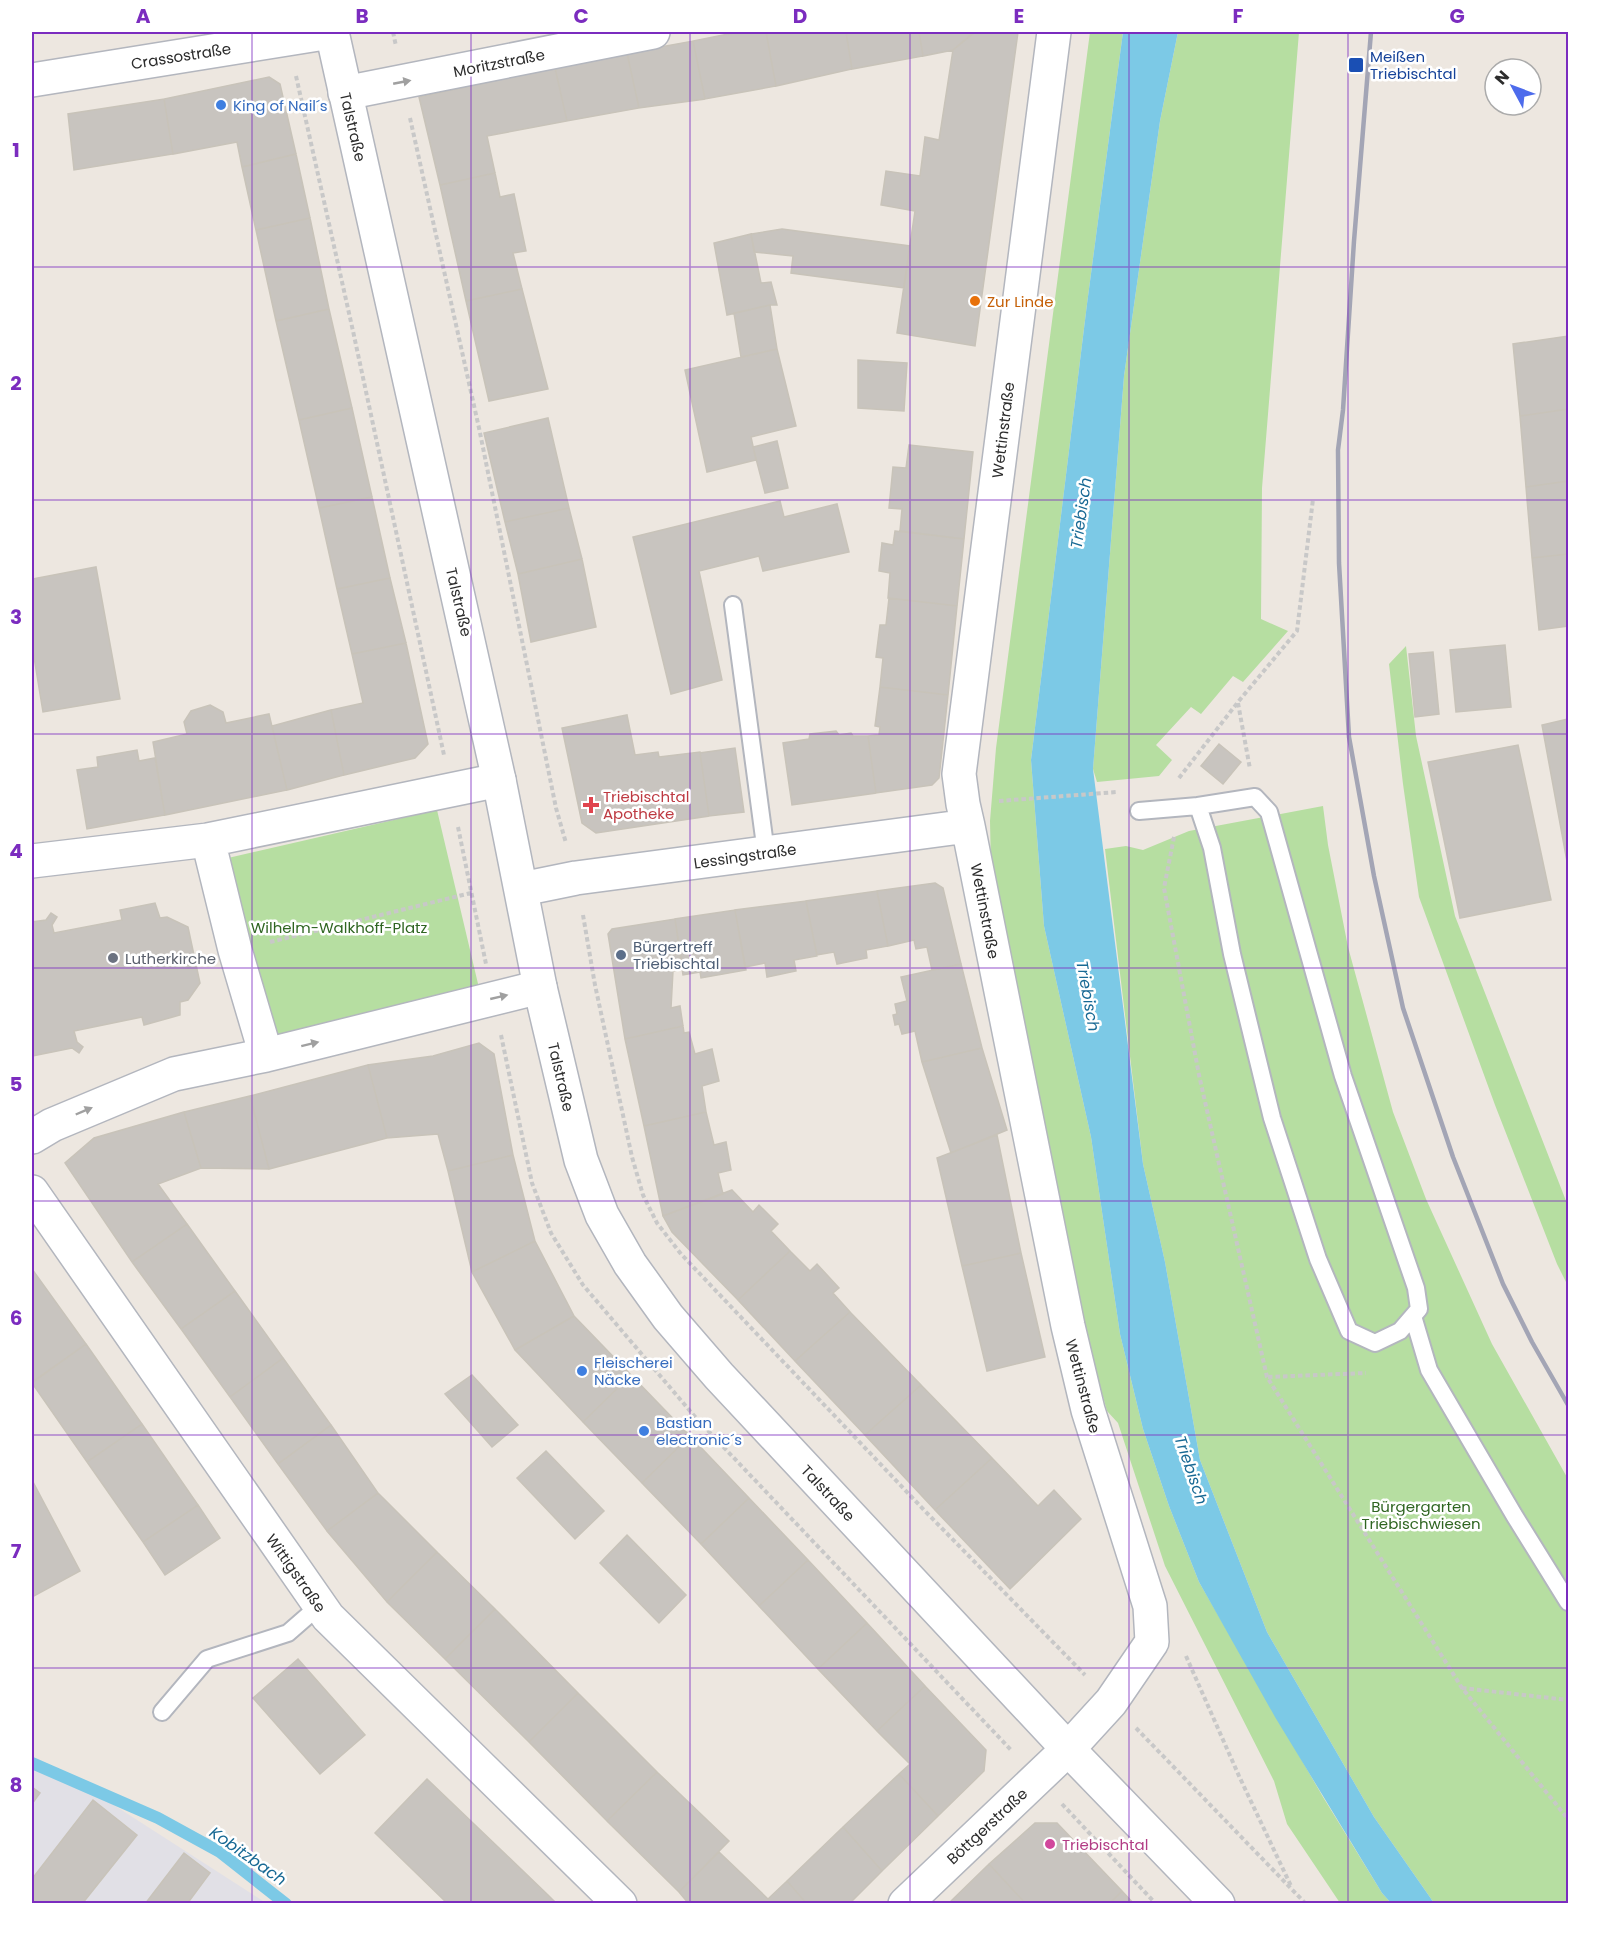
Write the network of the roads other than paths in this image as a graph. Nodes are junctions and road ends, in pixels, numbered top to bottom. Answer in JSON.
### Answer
{"nodes":[{"id":1,"x":332,"y":32,"type":"edge"},
{"id":2,"x":653,"y":32,"type":"edge"},
{"id":3,"x":1054,"y":32,"type":"edge"},
{"id":4,"x":32,"y":80,"type":"edge"},
{"id":5,"x":345,"y":93,"type":"junction"},
{"id":6,"x":733,"y":605,"type":"dead end"},
{"id":7,"x":499,"y":780,"type":"junction"},
{"id":8,"x":1190,"y":807,"type":"junction"},
{"id":9,"x":1139,"y":811,"type":"dead end"},
{"id":10,"x":969,"y":826,"type":"junction"},
{"id":11,"x":208,"y":840,"type":"junction"},
{"id":12,"x":766,"y":853,"type":"junction"},
{"id":13,"x":32,"y":861,"type":"edge"},
{"id":14,"x":522,"y":889,"type":"junction"},
{"id":15,"x":540,"y":987,"type":"junction"},
{"id":16,"x":266,"y":1055,"type":"junction"},
{"id":17,"x":32,"y":1137,"type":"edge"},
{"id":18,"x":32,"y":1192,"type":"edge"},
{"id":19,"x":1413,"y":1316,"type":"junction"},
{"id":20,"x":1569,"y":1602,"type":"edge"},
{"id":21,"x":319,"y":1606,"type":"junction"},
{"id":22,"x":162,"y":1712,"type":"dead end"},
{"id":23,"x":1068,"y":1749,"type":"junction"},
{"id":24,"x":620,"y":1904,"type":"edge"},
{"id":25,"x":905,"y":1904,"type":"edge"},
{"id":26,"x":1218,"y":1904,"type":"edge"}],
"edges":[{"from":1,"to":4,"type":"street","name":"Crassostraße"},
{"from":1,"to":5,"type":"street","name":"Talstraße"},
{"from":5,"to":2,"type":"street","name":"Moritzstraße","one_way":true},
{"from":3,"to":10,"type":"street","name":"Wettinstraße"},
{"from":5,"to":7,"type":"street","name":"Talstraße"},
{"from":6,"to":12,"type":"lane"},
{"from":7,"to":11,"type":"street"},
{"from":7,"to":14,"type":"street","name":"Talstraße"},
{"from":8,"to":9,"type":"lane"},
{"from":8,"to":19,"type":"lane"},
{"from":8,"to":19,"type":"lane"},
{"from":10,"to":12,"type":"street","name":"Lessingstraße"},
{"from":10,"to":23,"type":"street","name":"Wettinstraße"},
{"from":11,"to":13,"type":"street"},
{"from":11,"to":16,"type":"street"},
{"from":12,"to":14,"type":"street","name":"Lessingstraße"},
{"from":14,"to":15,"type":"street","name":"Talstraße"},
{"from":16,"to":15,"type":"street","one_way":true},
{"from":15,"to":23,"type":"street","name":"Talstraße"},
{"from":17,"to":16,"type":"street","one_way":true},
{"from":18,"to":21,"type":"street","name":"Wittigstraße"},
{"from":19,"to":20,"type":"lane"},
{"from":21,"to":22,"type":"lane"},
{"from":21,"to":24,"type":"street","name":"Wittigstraße"},
{"from":23,"to":25,"type":"street","name":"Böttgerstraße"},
{"from":23,"to":26,"type":"street","name":"Talstraße"}]}
